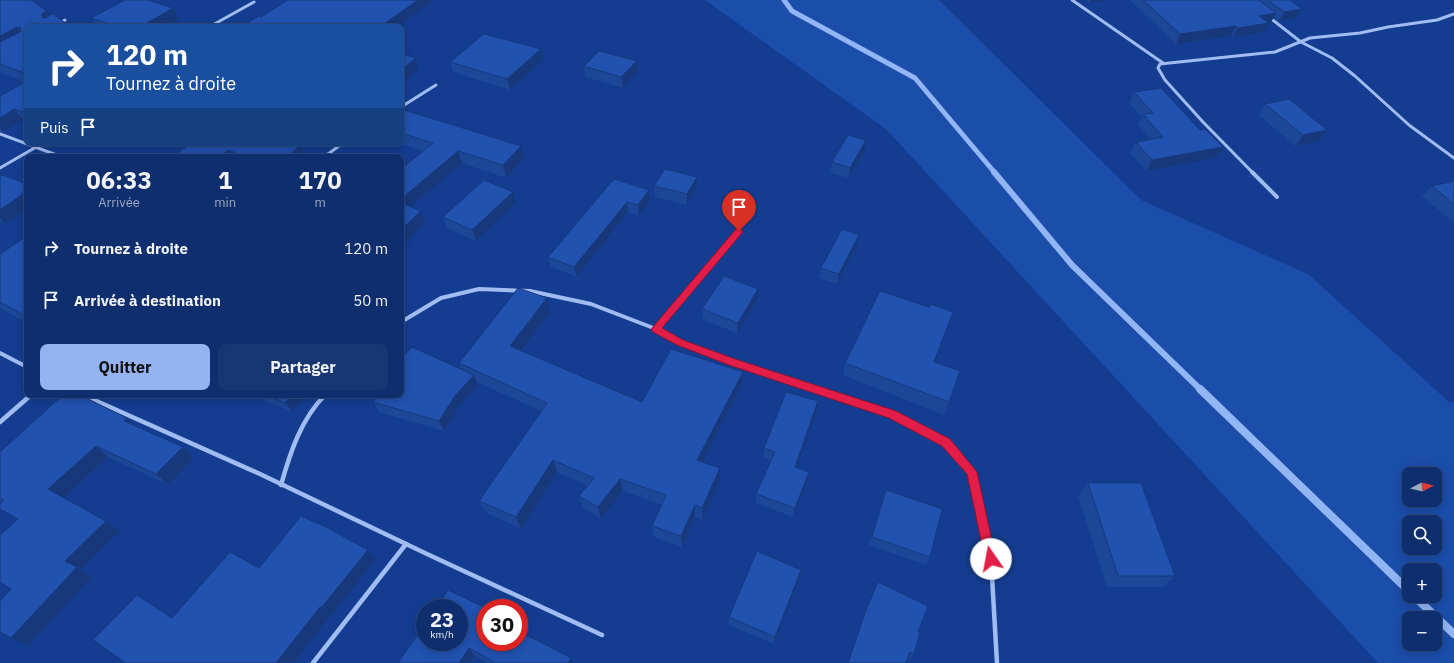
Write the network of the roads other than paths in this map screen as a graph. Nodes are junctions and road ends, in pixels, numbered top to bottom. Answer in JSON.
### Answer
{"nodes":[{"id":1,"x":1072,"y":0,"type":"edge"},
{"id":2,"x":254,"y":2,"type":"dead end"},
{"id":3,"x":1266,"y":14,"type":"edge"},
{"id":4,"x":1453,"y":15,"type":"edge"},
{"id":5,"x":65,"y":20,"type":"dead end"},
{"id":6,"x":58,"y":24,"type":"edge"},
{"id":7,"x":214,"y":24,"type":"edge"},
{"id":8,"x":1301,"y":42,"type":"junction"},
{"id":9,"x":1163,"y":63,"type":"junction"},
{"id":10,"x":436,"y":85,"type":"dead end"},
{"id":11,"x":404,"y":104,"type":"edge"},
{"id":12,"x":0,"y":134,"type":"edge"},
{"id":13,"x":24,"y":144,"type":"edge"},
{"id":14,"x":30,"y":146,"type":"edge"},
{"id":15,"x":38,"y":146,"type":"edge"},
{"id":16,"x":339,"y":146,"type":"edge"},
{"id":17,"x":35,"y":148,"type":"junction"},
{"id":18,"x":24,"y":154,"type":"edge"},
{"id":19,"x":24,"y":154,"type":"edge"},
{"id":20,"x":53,"y":154,"type":"edge"},
{"id":21,"x":328,"y":154,"type":"edge"},
{"id":22,"x":1454,"y":158,"type":"edge"},
{"id":23,"x":0,"y":168,"type":"edge"},
{"id":24,"x":1277,"y":197,"type":"dead end"},
{"id":25,"x":739,"y":231,"type":"dead end"},
{"id":26,"x":404,"y":320,"type":"edge"},
{"id":27,"x":656,"y":329,"type":"junction"},
{"id":28,"x":0,"y":353,"type":"edge"},
{"id":29,"x":24,"y":365,"type":"edge"},
{"id":30,"x":28,"y":398,"type":"edge"},
{"id":31,"x":91,"y":398,"type":"edge"},
{"id":32,"x":322,"y":398,"type":"edge"},
{"id":33,"x":0,"y":422,"type":"edge"},
{"id":34,"x":282,"y":485,"type":"junction"},
{"id":35,"x":406,"y":544,"type":"junction"},
{"id":36,"x":602,"y":635,"type":"dead end"},
{"id":37,"x":313,"y":663,"type":"edge"},
{"id":38,"x":997,"y":663,"type":"edge"}],
"edges":[{"from":1,"to":9,"type":"street"},
{"from":2,"to":7,"type":"street"},
{"from":3,"to":8,"type":"street"},
{"from":4,"to":8,"type":"street"},
{"from":5,"to":6,"type":"street"},
{"from":8,"to":9,"type":"street"},
{"from":8,"to":22,"type":"street"},
{"from":9,"to":24,"type":"street"},
{"from":10,"to":11,"type":"street"},
{"from":12,"to":13,"type":"street"},
{"from":14,"to":17,"type":"street"},
{"from":15,"to":17,"type":"street"},
{"from":16,"to":21,"type":"street"},
{"from":17,"to":18,"type":"street"},
{"from":17,"to":20,"type":"street"},
{"from":19,"to":23,"type":"street"},
{"from":25,"to":27,"type":"street"},
{"from":26,"to":27,"type":"street"},
{"from":27,"to":38,"type":"street"},
{"from":28,"to":29,"type":"street"},
{"from":30,"to":33,"type":"street"},
{"from":31,"to":34,"type":"street"},
{"from":32,"to":34,"type":"street"},
{"from":34,"to":35,"type":"street"},
{"from":35,"to":36,"type":"street"},
{"from":35,"to":37,"type":"street"}]}
